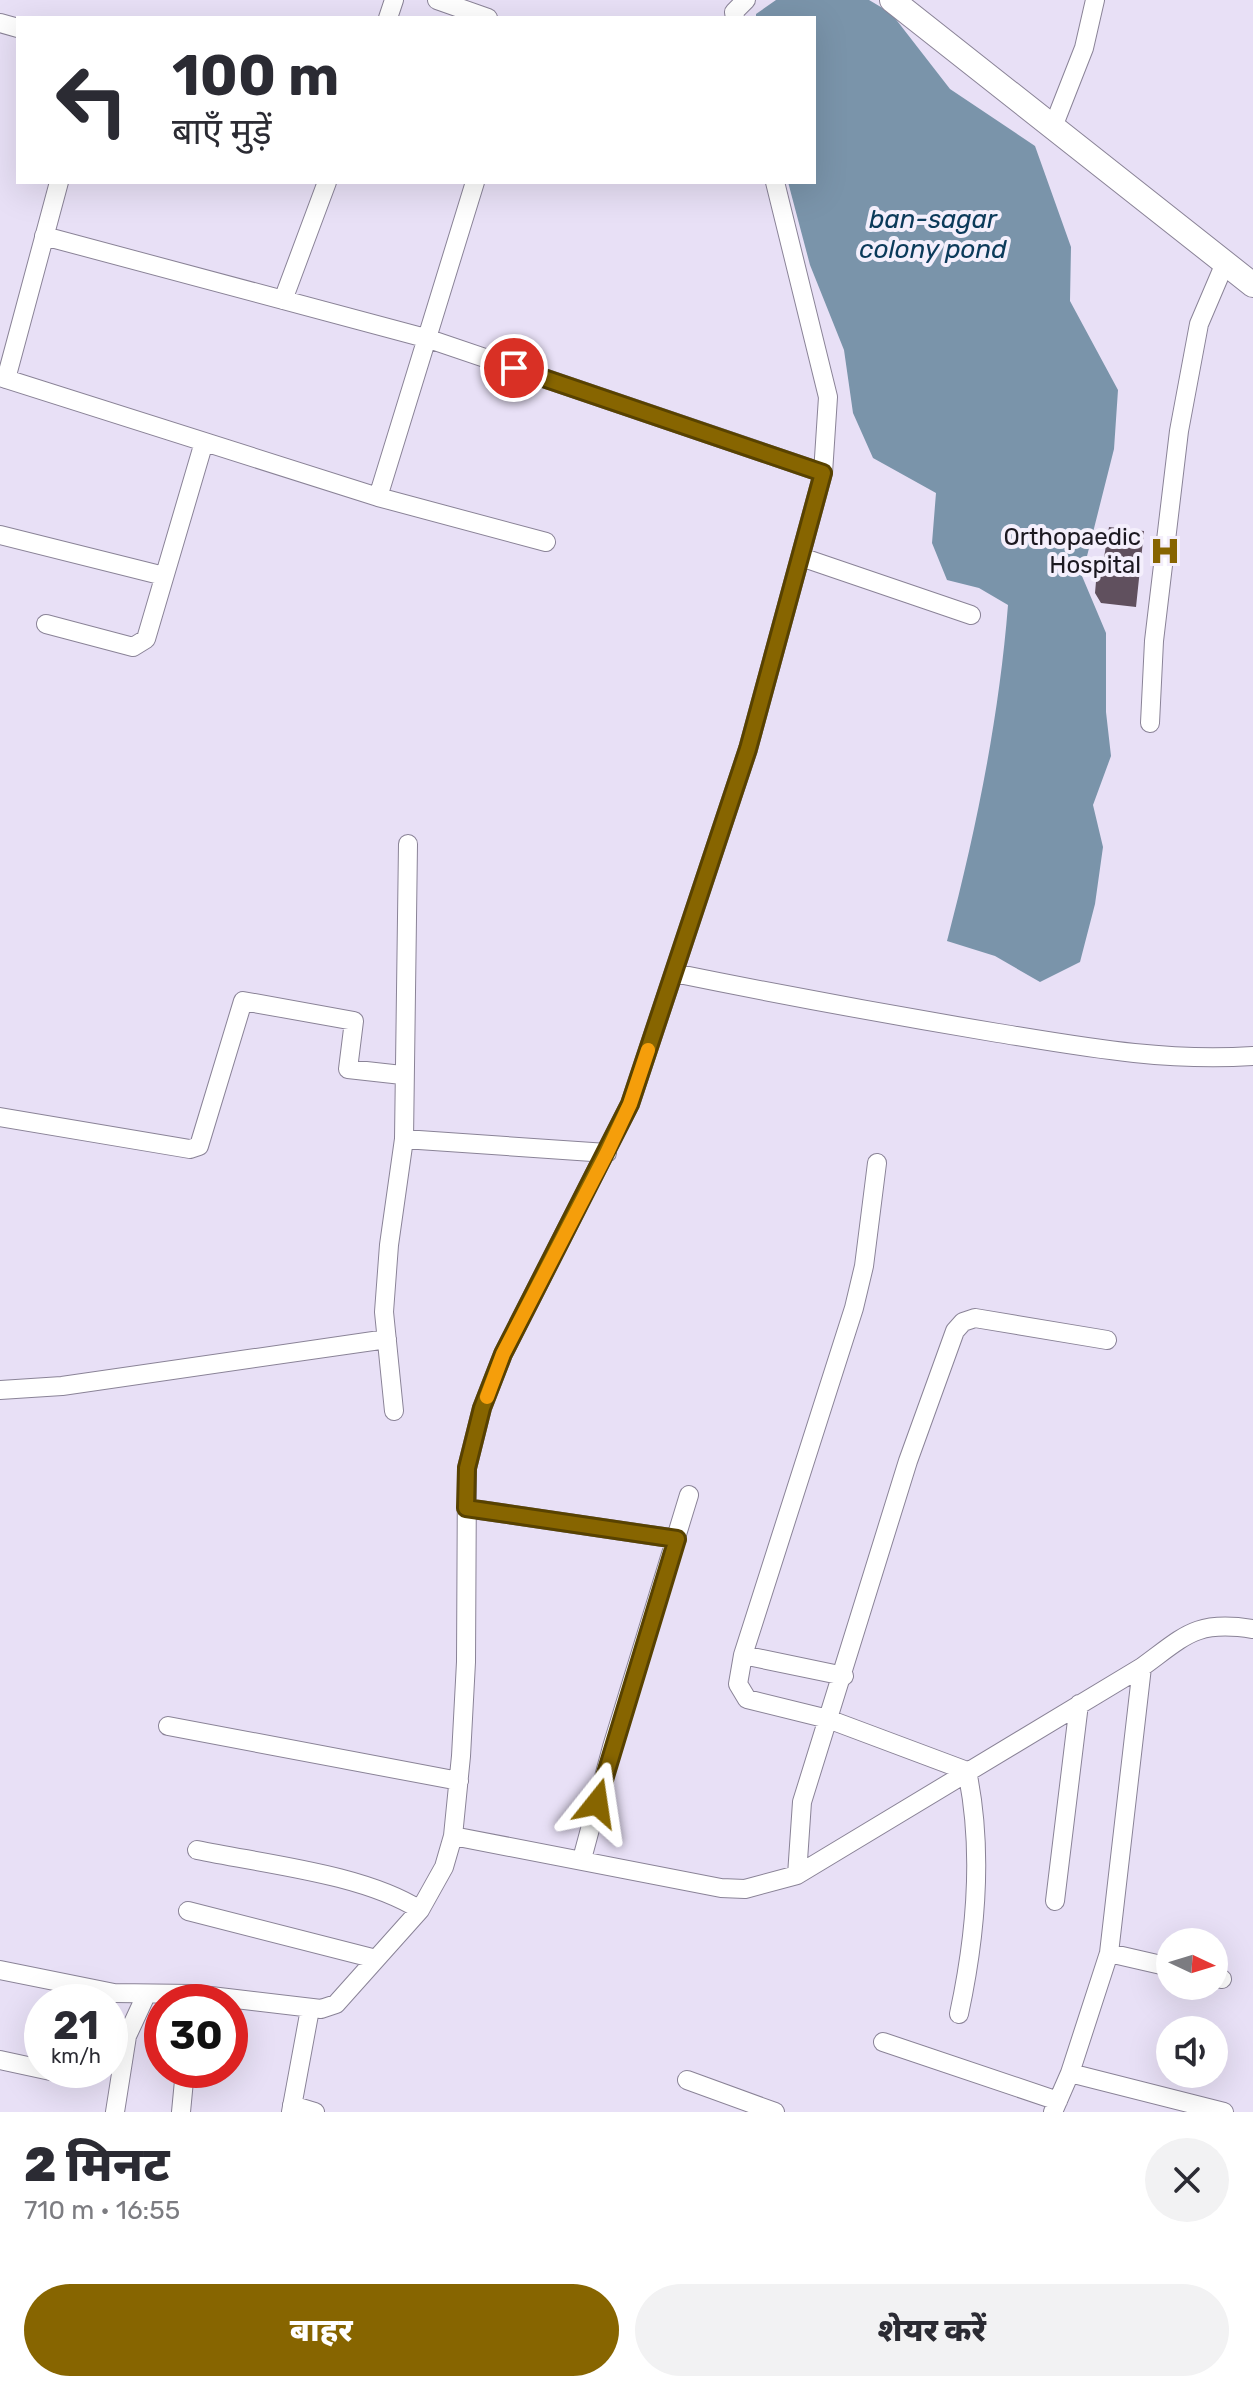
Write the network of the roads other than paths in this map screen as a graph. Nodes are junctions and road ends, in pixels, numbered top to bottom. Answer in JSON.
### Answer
{"nodes":[{"id":1,"x":437,"y":0,"type":"edge"},
{"id":2,"x":892,"y":0,"type":"edge"},
{"id":3,"x":1095,"y":0,"type":"edge"},
{"id":4,"x":482,"y":16,"type":"edge"},
{"id":5,"x":1053,"y":127,"type":"junction"},
{"id":6,"x":58,"y":184,"type":"edge"},
{"id":7,"x":326,"y":184,"type":"edge"},
{"id":8,"x":474,"y":184,"type":"edge"},
{"id":9,"x":775,"y":184,"type":"edge"},
{"id":10,"x":44,"y":236,"type":"junction"},
{"id":11,"x":1225,"y":263,"type":"junction"},
{"id":12,"x":1253,"y":285,"type":"edge"},
{"id":13,"x":283,"y":300,"type":"junction"},
{"id":14,"x":429,"y":339,"type":"junction"},
{"id":15,"x":3,"y":378,"type":"edge"},
{"id":16,"x":204,"y":442,"type":"junction"},
{"id":17,"x":823,"y":473,"type":"junction"},
{"id":18,"x":378,"y":497,"type":"junction"},
{"id":19,"x":0,"y":535,"type":"edge"},
{"id":20,"x":546,"y":542,"type":"dead end"},
{"id":21,"x":801,"y":557,"type":"junction"},
{"id":22,"x":164,"y":576,"type":"junction"},
{"id":23,"x":971,"y":615,"type":"dead end"},
{"id":24,"x":46,"y":624,"type":"dead end"},
{"id":25,"x":1150,"y":723,"type":"dead end"},
{"id":26,"x":408,"y":844,"type":"dead end"},
{"id":27,"x":674,"y":973,"type":"junction"},
{"id":28,"x":1253,"y":1056,"type":"edge"},
{"id":29,"x":402,"y":1075,"type":"junction"},
{"id":30,"x":0,"y":1117,"type":"edge"},
{"id":31,"x":404,"y":1139,"type":"junction"},
{"id":32,"x":607,"y":1153,"type":"junction"},
{"id":33,"x":877,"y":1163,"type":"dead end"},
{"id":34,"x":387,"y":1339,"type":"junction"},
{"id":35,"x":1107,"y":1340,"type":"dead end"},
{"id":36,"x":0,"y":1390,"type":"edge"},
{"id":37,"x":394,"y":1411,"type":"dead end"},
{"id":38,"x":689,"y":1495,"type":"dead end"},
{"id":39,"x":466,"y":1508,"type":"junction"},
{"id":40,"x":677,"y":1539,"type":"junction"},
{"id":41,"x":1253,"y":1629,"type":"edge"},
{"id":42,"x":743,"y":1655,"type":"junction"},
{"id":43,"x":1142,"y":1667,"type":"junction"},
{"id":44,"x":844,"y":1676,"type":"junction"},
{"id":45,"x":1079,"y":1704,"type":"junction"},
{"id":46,"x":828,"y":1719,"type":"junction"},
{"id":47,"x":168,"y":1726,"type":"dead end"},
{"id":48,"x":967,"y":1771,"type":"junction"},
{"id":49,"x":459,"y":1781,"type":"junction"},
{"id":50,"x":453,"y":1836,"type":"junction"},
{"id":51,"x":197,"y":1850,"type":"dead end"},
{"id":52,"x":582,"y":1859,"type":"junction"},
{"id":53,"x":797,"y":1875,"type":"junction"},
{"id":54,"x":1055,"y":1901,"type":"dead end"},
{"id":55,"x":420,"y":1910,"type":"junction"},
{"id":56,"x":188,"y":1911,"type":"dead end"},
{"id":57,"x":1109,"y":1953,"type":"junction"},
{"id":58,"x":376,"y":1959,"type":"junction"},
{"id":59,"x":1156,"y":1964,"type":"edge"},
{"id":60,"x":0,"y":1970,"type":"edge"},
{"id":61,"x":144,"y":1995,"type":"edge"},
{"id":62,"x":144,"y":1999,"type":"edge"},
{"id":63,"x":248,"y":2003,"type":"edge"},
{"id":64,"x":310,"y":2009,"type":"junction"},
{"id":65,"x":959,"y":2014,"type":"dead end"},
{"id":66,"x":128,"y":2034,"type":"edge"},
{"id":67,"x":883,"y":2042,"type":"dead end"},
{"id":68,"x":0,"y":2060,"type":"edge"},
{"id":69,"x":24,"y":2065,"type":"edge"},
{"id":70,"x":1070,"y":2073,"type":"junction"},
{"id":71,"x":687,"y":2080,"type":"dead end"},
{"id":72,"x":119,"y":2088,"type":"edge"},
{"id":73,"x":183,"y":2088,"type":"edge"},
{"id":74,"x":1055,"y":2107,"type":"edge"},
{"id":75,"x":752,"y":2108,"type":"edge"},
{"id":76,"x":291,"y":2109,"type":"edge"},
{"id":77,"x":115,"y":2112,"type":"edge"},
{"id":78,"x":181,"y":2112,"type":"edge"},
{"id":79,"x":315,"y":2112,"type":"edge"},
{"id":80,"x":775,"y":2112,"type":"edge"},
{"id":81,"x":1224,"y":2112,"type":"edge"}],
"edges":[{"from":1,"to":4,"type":"street"},
{"from":2,"to":5,"type":"main road"},
{"from":3,"to":5,"type":"street"},
{"from":5,"to":11,"type":"main road"},
{"from":6,"to":10,"type":"street"},
{"from":7,"to":13,"type":"street"},
{"from":8,"to":14,"type":"street"},
{"from":9,"to":17,"type":"street"},
{"from":10,"to":13,"type":"street"},
{"from":10,"to":15,"type":"street"},
{"from":11,"to":12,"type":"main road"},
{"from":11,"to":25,"type":"street"},
{"from":13,"to":14,"type":"street"},
{"from":14,"to":17,"type":"street"},
{"from":14,"to":18,"type":"street"},
{"from":15,"to":16,"type":"street"},
{"from":16,"to":18,"type":"street"},
{"from":16,"to":22,"type":"street"},
{"from":17,"to":21,"type":"street"},
{"from":18,"to":20,"type":"street"},
{"from":19,"to":22,"type":"street"},
{"from":21,"to":23,"type":"street"},
{"from":21,"to":27,"type":"street"},
{"from":22,"to":24,"type":"street"},
{"from":26,"to":29,"type":"street"},
{"from":27,"to":28,"type":"street"},
{"from":27,"to":32,"type":"street"},
{"from":29,"to":30,"type":"street"},
{"from":29,"to":31,"type":"street"},
{"from":31,"to":32,"type":"street"},
{"from":31,"to":34,"type":"street"},
{"from":32,"to":39,"type":"street"},
{"from":33,"to":42,"type":"street"},
{"from":34,"to":36,"type":"street"},
{"from":34,"to":37,"type":"street"},
{"from":35,"to":44,"type":"street"},
{"from":38,"to":40,"type":"street"},
{"from":39,"to":40,"type":"street"},
{"from":39,"to":49,"type":"street"},
{"from":40,"to":52,"type":"street"},
{"from":41,"to":43,"type":"street"},
{"from":42,"to":44,"type":"street"},
{"from":42,"to":46,"type":"street"},
{"from":43,"to":45,"type":"street"},
{"from":43,"to":57,"type":"street"},
{"from":44,"to":46,"type":"street"},
{"from":45,"to":48,"type":"street"},
{"from":45,"to":54,"type":"street"},
{"from":46,"to":48,"type":"street"},
{"from":46,"to":53,"type":"street"},
{"from":47,"to":49,"type":"street"},
{"from":48,"to":53,"type":"street"},
{"from":48,"to":65,"type":"street"},
{"from":49,"to":50,"type":"street"},
{"from":50,"to":52,"type":"street"},
{"from":50,"to":55,"type":"street"},
{"from":51,"to":55,"type":"street"},
{"from":52,"to":53,"type":"street"},
{"from":55,"to":58,"type":"street"},
{"from":56,"to":58,"type":"street"},
{"from":57,"to":59,"type":"street"},
{"from":57,"to":70,"type":"street"},
{"from":58,"to":64,"type":"street"},
{"from":60,"to":61,"type":"street"},
{"from":62,"to":66,"type":"street"},
{"from":63,"to":64,"type":"street"},
{"from":64,"to":76,"type":"street"},
{"from":67,"to":74,"type":"street"},
{"from":68,"to":69,"type":"street"},
{"from":70,"to":74,"type":"street"},
{"from":70,"to":81,"type":"street"},
{"from":71,"to":75,"type":"street"},
{"from":72,"to":77,"type":"street"},
{"from":73,"to":78,"type":"street"},
{"from":75,"to":80,"type":"street"},
{"from":76,"to":79,"type":"street"}]}
